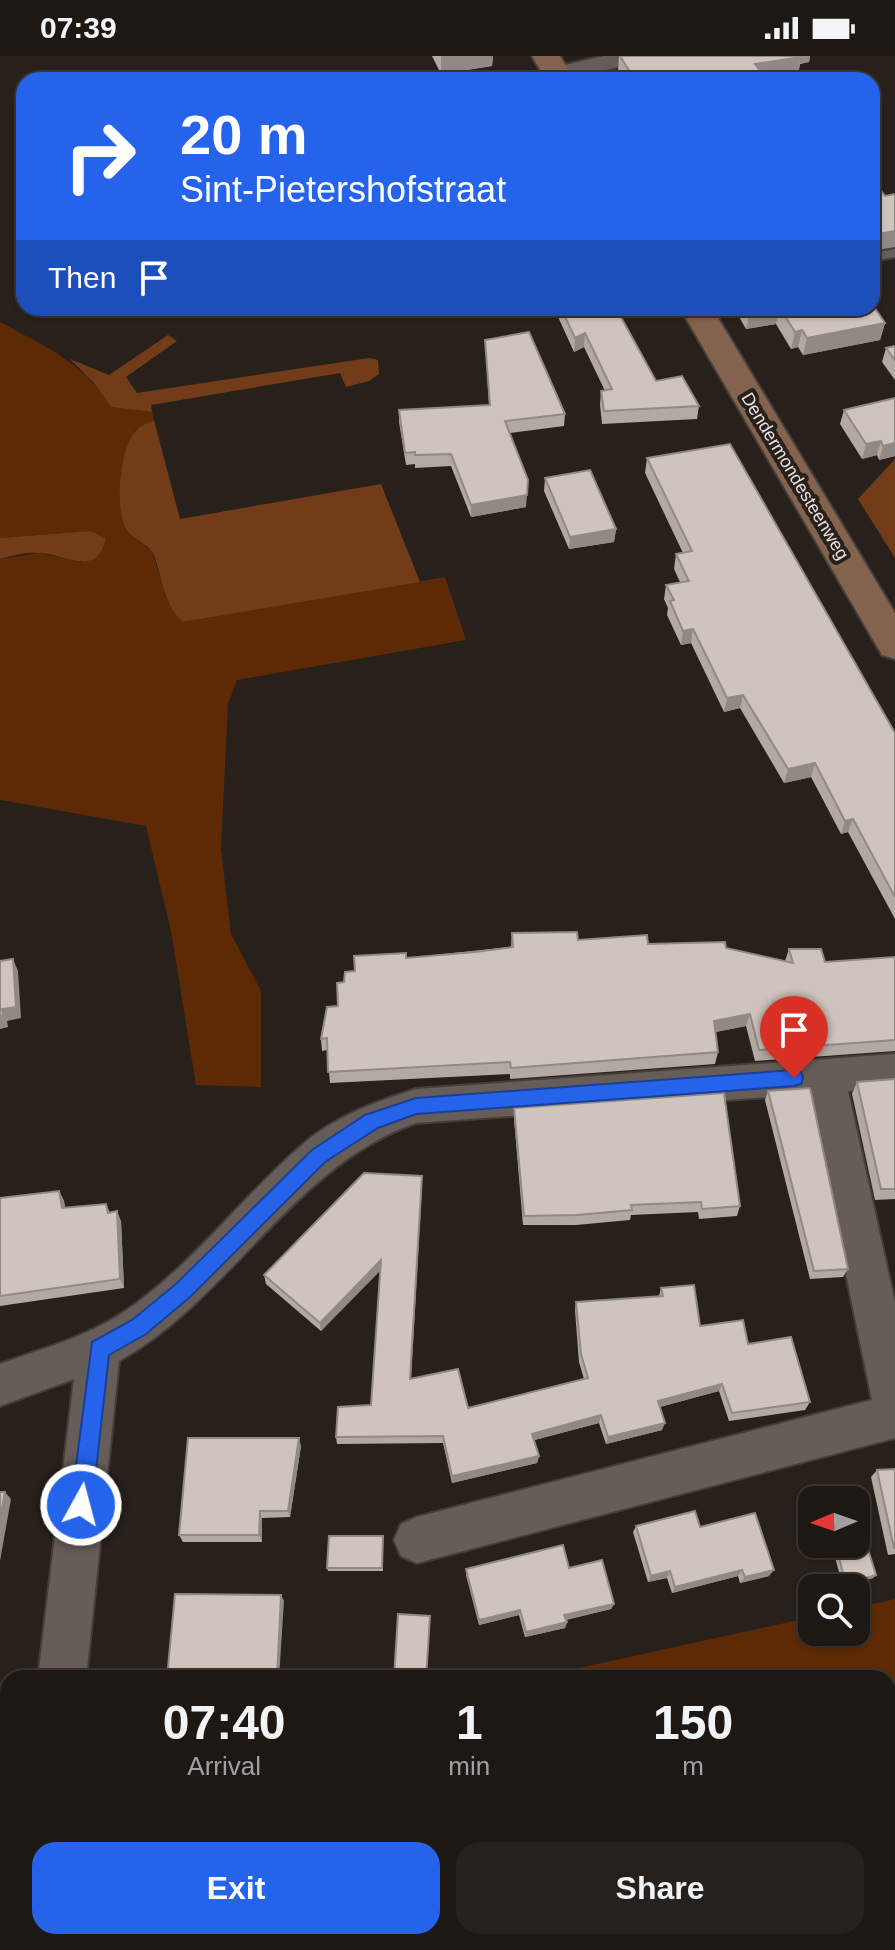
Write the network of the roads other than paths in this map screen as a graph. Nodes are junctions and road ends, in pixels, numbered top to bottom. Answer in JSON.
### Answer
{"nodes":[{"id":1,"x":636,"y":56,"type":"edge"},
{"id":2,"x":554,"y":70,"type":"edge"},
{"id":3,"x":701,"y":316,"type":"edge"},
{"id":4,"x":895,"y":645,"type":"edge"},
{"id":5,"x":895,"y":1071,"type":"edge"},
{"id":6,"x":825,"y":1075,"type":"junction"},
{"id":7,"x":99,"y":1349,"type":"junction"},
{"id":8,"x":0,"y":1385,"type":"edge"},
{"id":9,"x":895,"y":1403,"type":"edge"},
{"id":10,"x":895,"y":1416,"type":"edge"},
{"id":11,"x":417,"y":1540,"type":"dead end"},
{"id":12,"x":63,"y":1670,"type":"edge"}],
"edges":[{"from":1,"to":2,"type":"street"},
{"from":3,"to":4,"type":"main road","name":"Dendermondesteenweg"},
{"from":5,"to":6,"type":"street"},
{"from":6,"to":7,"type":"street"},
{"from":6,"to":9,"type":"street"},
{"from":7,"to":8,"type":"street"},
{"from":7,"to":12,"type":"street"},
{"from":10,"to":11,"type":"street"}]}
